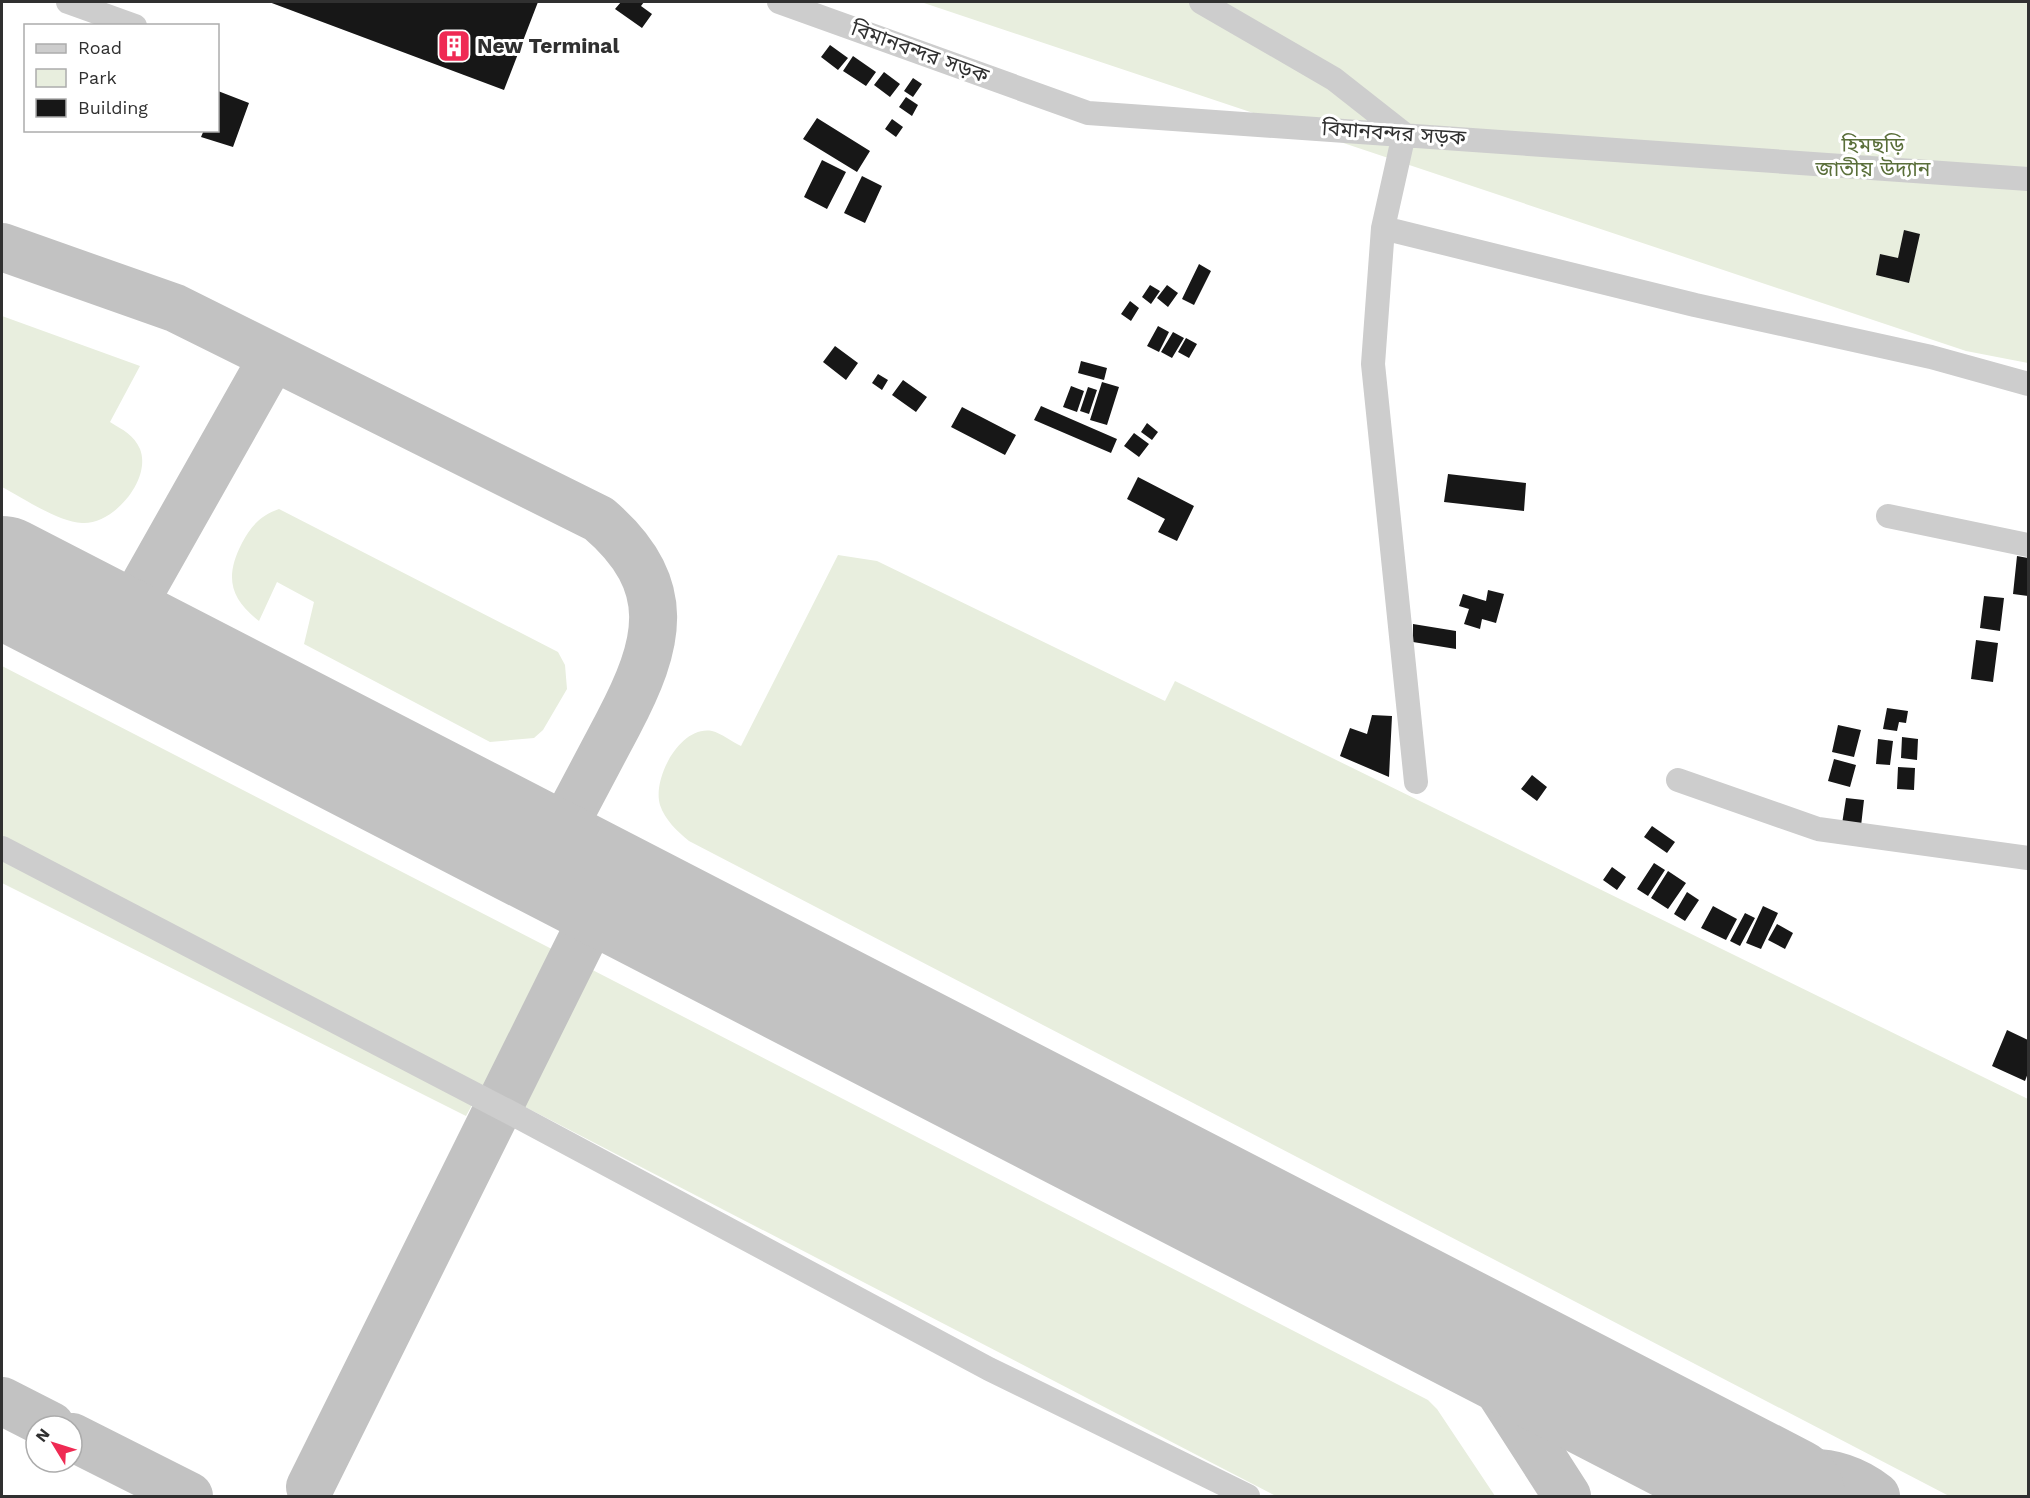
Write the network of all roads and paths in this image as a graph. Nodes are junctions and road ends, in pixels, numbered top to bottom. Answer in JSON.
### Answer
{"nodes":[{"id":1,"x":68,"y":2,"type":"edge"},
{"id":2,"x":779,"y":2,"type":"edge"},
{"id":3,"x":1201,"y":2,"type":"edge"},
{"id":4,"x":96,"y":6,"type":"edge"},
{"id":5,"x":131,"y":24,"type":"edge"},
{"id":6,"x":1404,"y":134,"type":"junction"},
{"id":7,"x":2028,"y":180,"type":"edge"},
{"id":8,"x":1383,"y":228,"type":"junction"},
{"id":9,"x":2028,"y":384,"type":"edge"},
{"id":10,"x":1888,"y":516,"type":"dead end"},
{"id":11,"x":2028,"y":545,"type":"edge"},
{"id":12,"x":1678,"y":780,"type":"dead end"},
{"id":13,"x":1416,"y":782,"type":"dead end"},
{"id":14,"x":2,"y":848,"type":"edge"},
{"id":15,"x":2028,"y":858,"type":"edge"},
{"id":16,"x":1248,"y":1497,"type":"edge"}],
"edges":[{"from":1,"to":4,"type":"street"},
{"from":2,"to":6,"type":"street","name":"বিমানবন্দর সড়ক"},
{"from":3,"to":6,"type":"street"},
{"from":4,"to":5,"type":"street"},
{"from":6,"to":7,"type":"street","name":"বিমানবন্দর সড়ক"},
{"from":6,"to":8,"type":"street"},
{"from":8,"to":9,"type":"street"},
{"from":8,"to":13,"type":"street"},
{"from":10,"to":11,"type":"street"},
{"from":12,"to":15,"type":"street"},
{"from":14,"to":16,"type":"street"}]}
